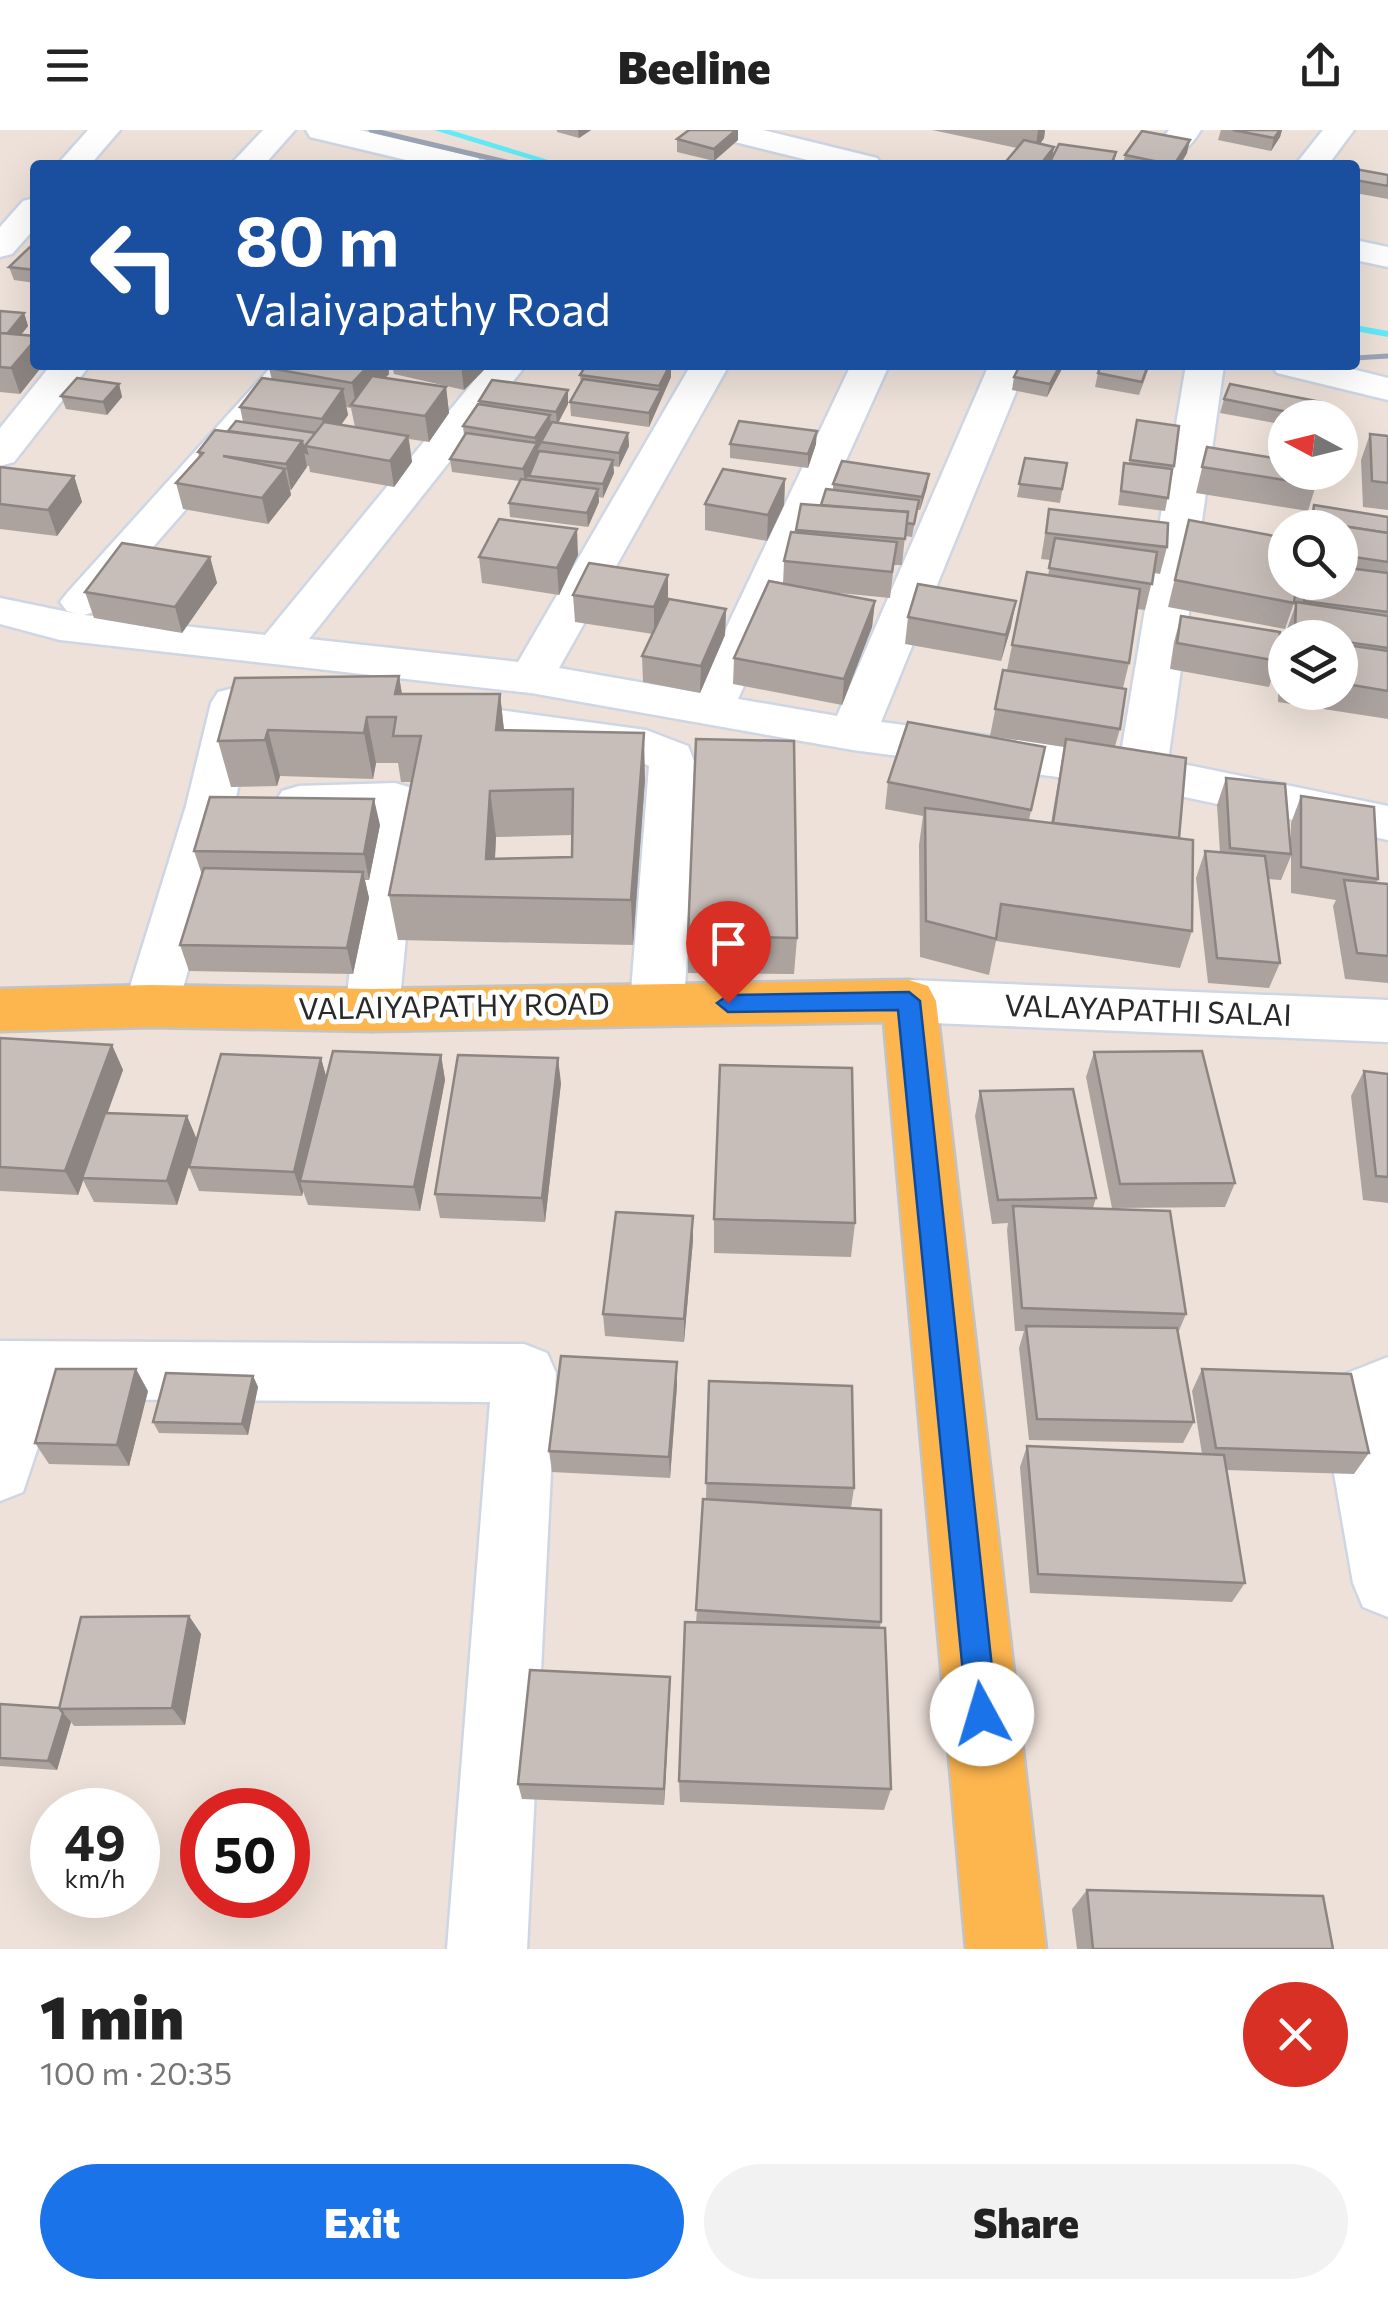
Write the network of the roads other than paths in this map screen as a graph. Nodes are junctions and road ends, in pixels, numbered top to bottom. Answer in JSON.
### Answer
{"nodes":[{"id":1,"x":105,"y":130,"type":"edge"},
{"id":2,"x":280,"y":130,"type":"edge"},
{"id":3,"x":321,"y":130,"type":"edge"},
{"id":4,"x":726,"y":130,"type":"edge"},
{"id":5,"x":1340,"y":130,"type":"edge"},
{"id":6,"x":78,"y":160,"type":"edge"},
{"id":7,"x":251,"y":160,"type":"edge"},
{"id":8,"x":446,"y":160,"type":"edge"},
{"id":9,"x":846,"y":160,"type":"edge"},
{"id":10,"x":1314,"y":160,"type":"edge"},
{"id":11,"x":30,"y":214,"type":"edge"},
{"id":12,"x":0,"y":247,"type":"edge"},
{"id":13,"x":1360,"y":251,"type":"edge"},
{"id":14,"x":1388,"y":257,"type":"edge"},
{"id":15,"x":66,"y":370,"type":"edge"},
{"id":16,"x":289,"y":370,"type":"edge"},
{"id":17,"x":504,"y":370,"type":"edge"},
{"id":18,"x":707,"y":370,"type":"edge"},
{"id":19,"x":868,"y":370,"type":"edge"},
{"id":20,"x":1006,"y":370,"type":"edge"},
{"id":21,"x":1204,"y":370,"type":"edge"},
{"id":22,"x":1310,"y":370,"type":"edge"},
{"id":23,"x":1388,"y":389,"type":"edge"},
{"id":24,"x":0,"y":454,"type":"edge"},
{"id":25,"x":0,"y":611,"type":"edge"},
{"id":26,"x":60,"y":626,"type":"junction"},
{"id":27,"x":275,"y":652,"type":"junction"},
{"id":28,"x":531,"y":678,"type":"junction"},
{"id":29,"x":297,"y":703,"type":"edge"},
{"id":30,"x":711,"y":708,"type":"junction"},
{"id":31,"x":396,"y":712,"type":"edge"},
{"id":32,"x":853,"y":734,"type":"junction"},
{"id":33,"x":1142,"y":772,"type":"junction"},
{"id":34,"x":210,"y":806,"type":"junction"},
{"id":35,"x":1388,"y":823,"type":"edge"},
{"id":36,"x":909,"y":1001,"type":"junction"},
{"id":37,"x":656,"y":1004,"type":"junction"},
{"id":38,"x":151,"y":1006,"type":"junction"},
{"id":39,"x":0,"y":1010,"type":"edge"},
{"id":40,"x":372,"y":1010,"type":"junction"},
{"id":41,"x":1388,"y":1021,"type":"edge"},
{"id":42,"x":15,"y":1370,"type":"edge"},
{"id":43,"x":1388,"y":1386,"type":"edge"},
{"id":44,"x":0,"y":1470,"type":"edge"},
{"id":45,"x":1388,"y":1582,"type":"edge"},
{"id":46,"x":487,"y":1949,"type":"edge"},
{"id":47,"x":1006,"y":1949,"type":"edge"}],
"edges":[{"from":1,"to":6,"type":"street"},
{"from":2,"to":7,"type":"street"},
{"from":3,"to":8,"type":"street"},
{"from":4,"to":9,"type":"street"},
{"from":5,"to":10,"type":"street"},
{"from":11,"to":12,"type":"street"},
{"from":13,"to":14,"type":"street"},
{"from":15,"to":24,"type":"street"},
{"from":16,"to":26,"type":"street"},
{"from":17,"to":27,"type":"street"},
{"from":18,"to":28,"type":"street"},
{"from":19,"to":30,"type":"street"},
{"from":20,"to":32,"type":"street"},
{"from":21,"to":33,"type":"street"},
{"from":22,"to":23,"type":"street"},
{"from":25,"to":26,"type":"street"},
{"from":26,"to":27,"type":"street"},
{"from":27,"to":28,"type":"street"},
{"from":28,"to":30,"type":"street"},
{"from":29,"to":34,"type":"street"},
{"from":30,"to":32,"type":"street"},
{"from":31,"to":37,"type":"street"},
{"from":32,"to":33,"type":"street"},
{"from":33,"to":35,"type":"street"},
{"from":34,"to":38,"type":"street"},
{"from":34,"to":40,"type":"street"},
{"from":36,"to":37,"type":"main road","name":"VALAIYAPATHY ROAD"},
{"from":36,"to":41,"type":"street","name":"VALAYAPATHI SALAI"},
{"from":36,"to":47,"type":"main road"},
{"from":37,"to":40,"type":"main road","name":"VALAIYAPATHY ROAD"},
{"from":38,"to":39,"type":"main road","name":"VALAIYAPATHY ROAD"},
{"from":38,"to":40,"type":"main road","name":"VALAIYAPATHY ROAD"},
{"from":42,"to":44,"type":"street"},
{"from":42,"to":46,"type":"street"},
{"from":43,"to":45,"type":"street"}]}
